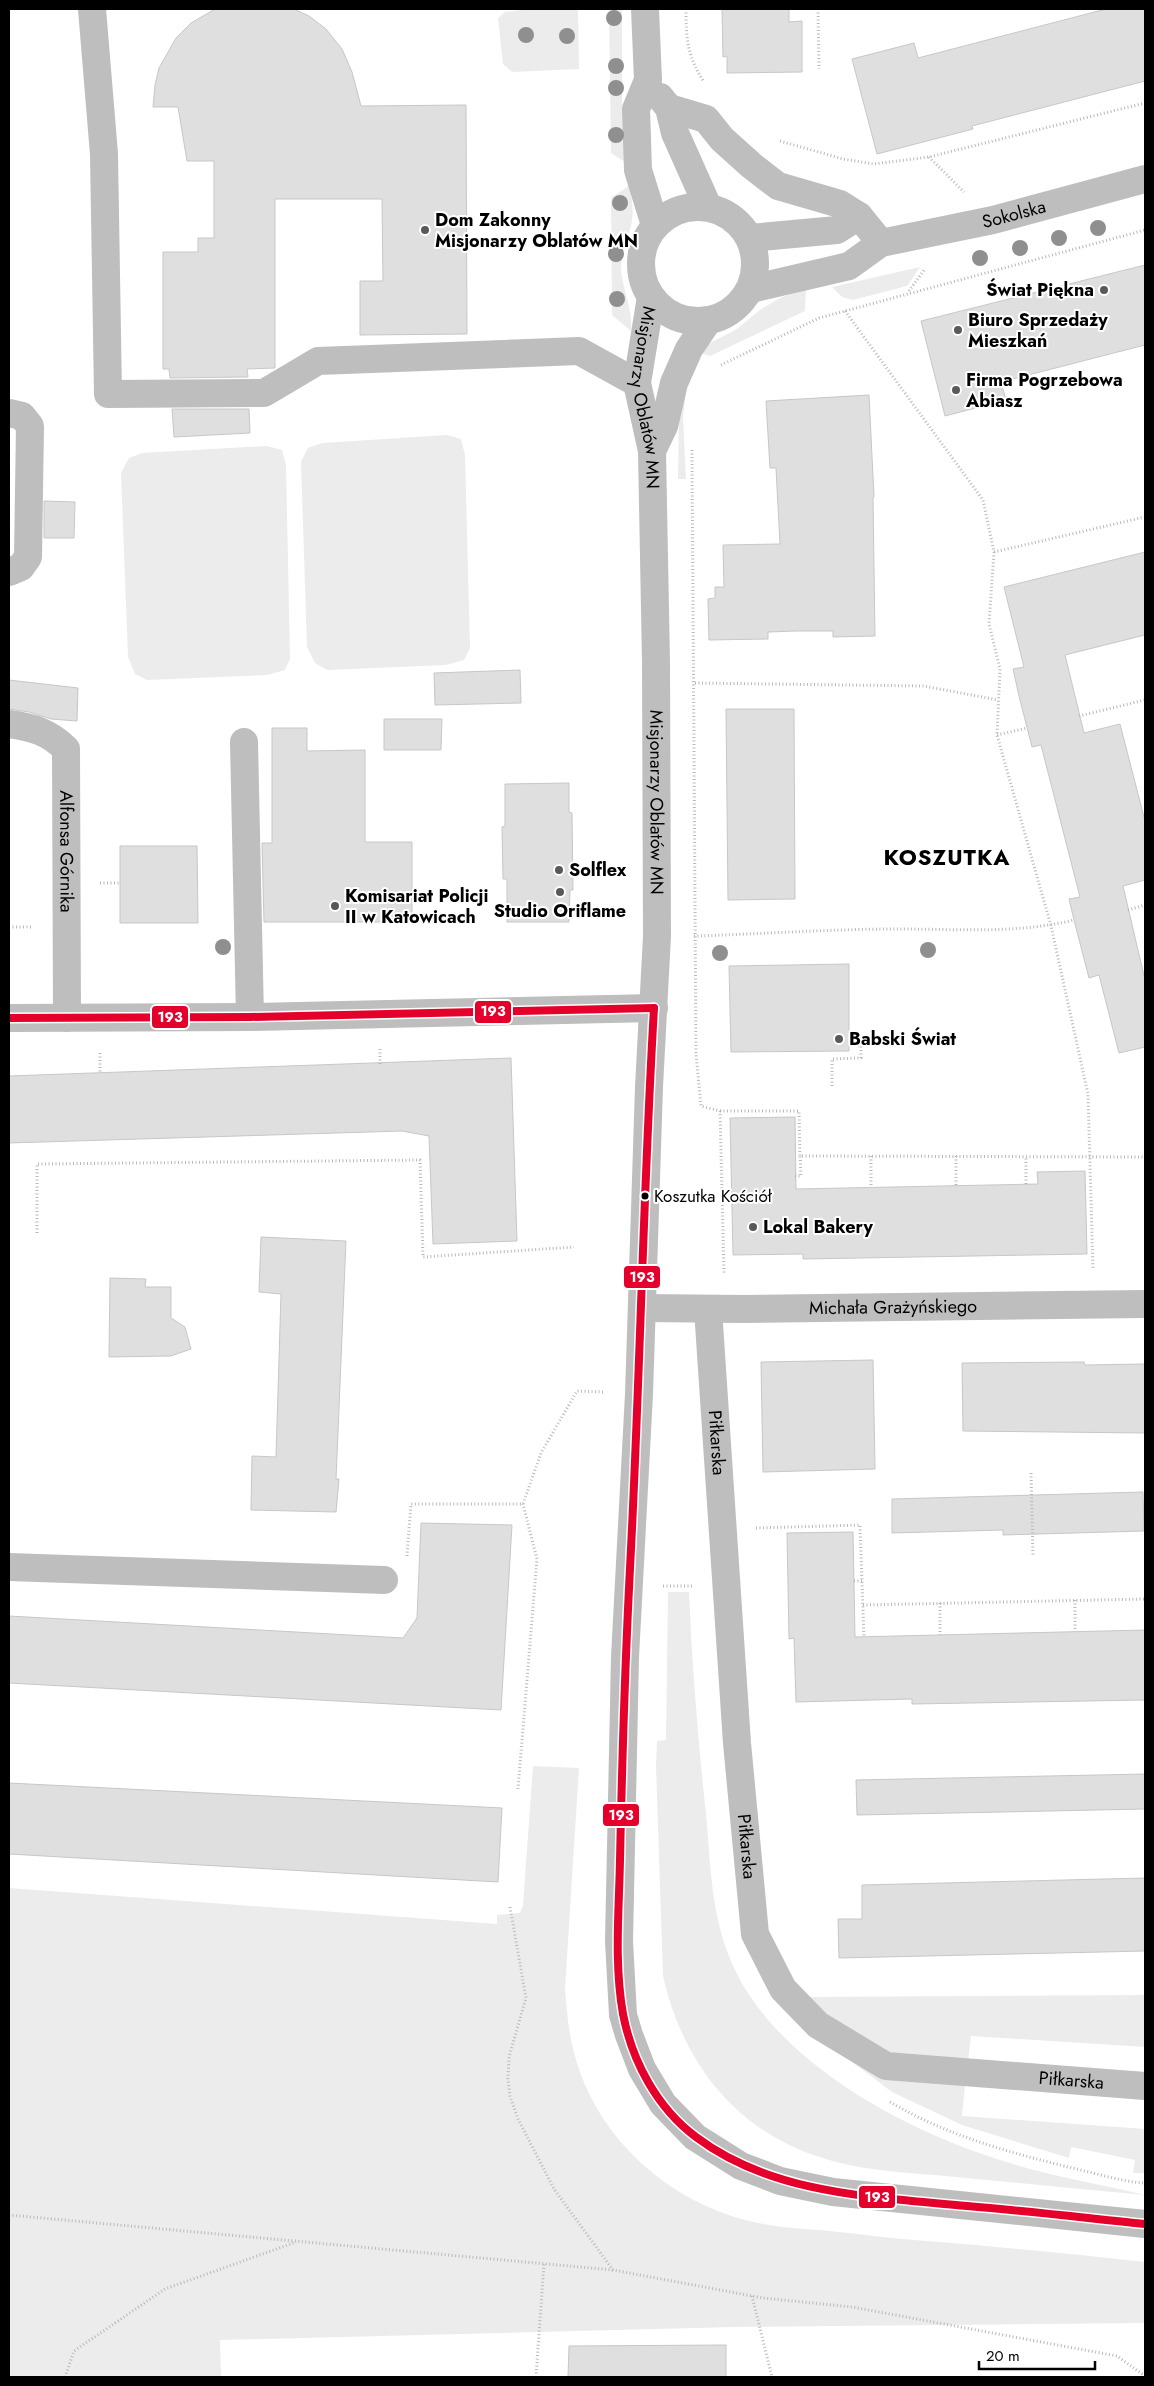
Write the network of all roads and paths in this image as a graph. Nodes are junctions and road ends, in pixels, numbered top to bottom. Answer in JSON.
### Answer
{"nodes":[{"id":1,"x":92,"y":9,"type":"edge"},
{"id":2,"x":645,"y":9,"type":"edge"},
{"id":3,"x":686,"y":9,"type":"edge"},
{"id":4,"x":818,"y":9,"type":"edge"},
{"id":5,"x":819,"y":69,"type":"dead end"},
{"id":6,"x":648,"y":80,"type":"junction"},
{"id":7,"x":710,"y":90,"type":"dead end"},
{"id":8,"x":1145,"y":103,"type":"edge"},
{"id":9,"x":669,"y":108,"type":"junction"},
{"id":10,"x":777,"y":140,"type":"dead end"},
{"id":11,"x":929,"y":156,"type":"junction"},
{"id":12,"x":1145,"y":179,"type":"edge"},
{"id":13,"x":708,"y":207,"type":"junction"},
{"id":14,"x":860,"y":216,"type":"junction"},
{"id":15,"x":993,"y":220,"type":"junction"},
{"id":16,"x":656,"y":225,"type":"junction"},
{"id":17,"x":1145,"y":230,"type":"edge"},
{"id":18,"x":750,"y":238,"type":"junction"},
{"id":19,"x":881,"y":243,"type":"junction"},
{"id":20,"x":751,"y":289,"type":"junction"},
{"id":21,"x":651,"y":297,"type":"junction"},
{"id":22,"x":845,"y":311,"type":"junction"},
{"id":23,"x":708,"y":321,"type":"junction"},
{"id":24,"x":714,"y":369,"type":"dead end"},
{"id":25,"x":637,"y":383,"type":"junction"},
{"id":26,"x":9,"y":413,"type":"edge"},
{"id":27,"x":692,"y":445,"type":"dead end"},
{"id":28,"x":652,"y":451,"type":"junction"},
{"id":29,"x":1145,"y":517,"type":"edge"},
{"id":30,"x":994,"y":552,"type":"junction"},
{"id":31,"x":9,"y":572,"type":"edge"},
{"id":32,"x":695,"y":683,"type":"junction"},
{"id":33,"x":998,"y":700,"type":"junction"},
{"id":34,"x":1145,"y":700,"type":"edge"},
{"id":35,"x":1079,"y":716,"type":"dead end"},
{"id":36,"x":9,"y":724,"type":"edge"},
{"id":37,"x":1027,"y":728,"type":"dead end"},
{"id":38,"x":997,"y":735,"type":"junction"},
{"id":39,"x":244,"y":742,"type":"dead end"},
{"id":40,"x":1145,"y":905,"type":"edge"},
{"id":41,"x":1128,"y":910,"type":"dead end"},
{"id":42,"x":1074,"y":920,"type":"dead end"},
{"id":43,"x":1051,"y":926,"type":"junction"},
{"id":44,"x":9,"y":927,"type":"edge"},
{"id":45,"x":31,"y":927,"type":"dead end"},
{"id":46,"x":687,"y":936,"type":"dead end"},
{"id":47,"x":694,"y":936,"type":"junction"},
{"id":48,"x":654,"y":1008,"type":"junction"},
{"id":49,"x":250,"y":1017,"type":"junction"},
{"id":50,"x":9,"y":1018,"type":"edge"},
{"id":51,"x":67,"y":1018,"type":"junction"},
{"id":52,"x":380,"y":1040,"type":"dead end"},
{"id":53,"x":849,"y":1046,"type":"dead end"},
{"id":54,"x":380,"y":1064,"type":"dead end"},
{"id":55,"x":832,"y":1086,"type":"dead end"},
{"id":56,"x":720,"y":1111,"type":"junction"},
{"id":57,"x":800,"y":1156,"type":"junction"},
{"id":58,"x":871,"y":1156,"type":"junction"},
{"id":59,"x":956,"y":1156,"type":"junction"},
{"id":60,"x":1026,"y":1156,"type":"junction"},
{"id":61,"x":1090,"y":1156,"type":"junction"},
{"id":62,"x":1145,"y":1157,"type":"edge"},
{"id":63,"x":796,"y":1176,"type":"dead end"},
{"id":64,"x":1026,"y":1184,"type":"dead end"},
{"id":65,"x":956,"y":1186,"type":"dead end"},
{"id":66,"x":871,"y":1187,"type":"dead end"},
{"id":67,"x":37,"y":1233,"type":"dead end"},
{"id":68,"x":574,"y":1247,"type":"dead end"},
{"id":69,"x":1093,"y":1273,"type":"dead end"},
{"id":70,"x":724,"y":1280,"type":"dead end"},
{"id":71,"x":1145,"y":1304,"type":"edge"},
{"id":72,"x":642,"y":1308,"type":"junction"},
{"id":73,"x":708,"y":1309,"type":"junction"},
{"id":74,"x":604,"y":1392,"type":"dead end"},
{"id":75,"x":1030,"y":1473,"type":"dead end"},
{"id":76,"x":523,"y":1504,"type":"junction"},
{"id":77,"x":722,"y":1528,"type":"junction"},
{"id":78,"x":1033,"y":1555,"type":"dead end"},
{"id":79,"x":9,"y":1566,"type":"edge"},
{"id":80,"x":384,"y":1580,"type":"joint"},
{"id":81,"x":862,"y":1580,"type":"junction"},
{"id":82,"x":854,"y":1581,"type":"dead end"},
{"id":83,"x":661,"y":1586,"type":"dead end"},
{"id":84,"x":698,"y":1586,"type":"dead end"},
{"id":85,"x":1145,"y":1599,"type":"edge"},
{"id":86,"x":1075,"y":1600,"type":"junction"},
{"id":87,"x":940,"y":1603,"type":"junction"},
{"id":88,"x":864,"y":1605,"type":"junction"},
{"id":89,"x":1075,"y":1631,"type":"dead end"},
{"id":90,"x":940,"y":1635,"type":"dead end"},
{"id":91,"x":864,"y":1637,"type":"dead end"},
{"id":92,"x":518,"y":1789,"type":"dead end"},
{"id":93,"x":510,"y":1906,"type":"dead end"},
{"id":94,"x":1145,"y":2086,"type":"edge"},
{"id":95,"x":887,"y":2100,"type":"dead end"},
{"id":96,"x":1145,"y":2183,"type":"edge"},
{"id":97,"x":9,"y":2214,"type":"edge"},
{"id":98,"x":1145,"y":2224,"type":"edge"},
{"id":99,"x":298,"y":2242,"type":"junction"},
{"id":100,"x":544,"y":2264,"type":"junction"},
{"id":101,"x":613,"y":2270,"type":"junction"},
{"id":102,"x":752,"y":2296,"type":"junction"},
{"id":103,"x":1145,"y":2376,"type":"edge"},
{"id":104,"x":65,"y":2377,"type":"edge"},
{"id":105,"x":536,"y":2377,"type":"edge"},
{"id":106,"x":772,"y":2377,"type":"edge"}],
"edges":[{"from":1,"to":25,"type":"street"},
{"from":2,"to":6,"type":"street"},
{"from":3,"to":7,"type":"path"},
{"from":4,"to":5,"type":"path"},
{"from":6,"to":9,"type":"street"},
{"from":6,"to":16,"type":"street"},
{"from":8,"to":11,"type":"path"},
{"from":9,"to":13,"type":"street"},
{"from":9,"to":14,"type":"street"},
{"from":10,"to":11,"type":"path"},
{"from":11,"to":15,"type":"path"},
{"from":12,"to":15,"type":"street","name":"Sokolska"},
{"from":13,"to":16,"type":"street"},
{"from":13,"to":18,"type":"street"},
{"from":14,"to":18,"type":"street"},
{"from":14,"to":19,"type":"street"},
{"from":15,"to":19,"type":"street","name":"Sokolska"},
{"from":16,"to":21,"type":"street"},
{"from":17,"to":22,"type":"path"},
{"from":18,"to":20,"type":"street"},
{"from":19,"to":20,"type":"street","name":"Sokolska"},
{"from":20,"to":23,"type":"street"},
{"from":21,"to":23,"type":"street"},
{"from":21,"to":25,"type":"street","name":"Misjonarzy Oblatów MN"},
{"from":22,"to":24,"type":"path"},
{"from":22,"to":30,"type":"path"},
{"from":23,"to":28,"type":"street"},
{"from":25,"to":28,"type":"street","name":"Misjonarzy Oblatów MN"},
{"from":26,"to":31,"type":"street"},
{"from":27,"to":32,"type":"path"},
{"from":28,"to":48,"type":"street","name":"Misjonarzy Oblatów MN"},
{"from":29,"to":30,"type":"path"},
{"from":30,"to":33,"type":"path"},
{"from":32,"to":33,"type":"path"},
{"from":32,"to":47,"type":"path"},
{"from":33,"to":38,"type":"path"},
{"from":34,"to":35,"type":"path"},
{"from":36,"to":51,"type":"street","name":"Alfonsa Górnika"},
{"from":37,"to":38,"type":"path"},
{"from":38,"to":43,"type":"path"},
{"from":39,"to":49,"type":"street"},
{"from":40,"to":41,"type":"path"},
{"from":42,"to":43,"type":"path"},
{"from":43,"to":47,"type":"path"},
{"from":43,"to":61,"type":"path"},
{"from":44,"to":45,"type":"path"},
{"from":46,"to":47,"type":"path"},
{"from":47,"to":56,"type":"path"},
{"from":48,"to":49,"type":"street"},
{"from":48,"to":72,"type":"street","name":"Misjonarzy Oblatów MN"},
{"from":49,"to":51,"type":"street"},
{"from":50,"to":51,"type":"street"},
{"from":52,"to":54,"type":"path"},
{"from":53,"to":55,"type":"path"},
{"from":56,"to":57,"type":"path"},
{"from":56,"to":70,"type":"path"},
{"from":57,"to":58,"type":"path"},
{"from":57,"to":63,"type":"path"},
{"from":58,"to":59,"type":"path"},
{"from":58,"to":66,"type":"path"},
{"from":59,"to":60,"type":"path"},
{"from":59,"to":65,"type":"path"},
{"from":60,"to":61,"type":"path"},
{"from":60,"to":64,"type":"path"},
{"from":61,"to":62,"type":"path"},
{"from":61,"to":69,"type":"path"},
{"from":67,"to":68,"type":"path"},
{"from":71,"to":73,"type":"street","name":"Michała Grażyńskiego"},
{"from":72,"to":73,"type":"street","name":"Michała Grażyńskiego"},
{"from":72,"to":98,"type":"street","name":"Misjonarzy Oblatów MN"},
{"from":73,"to":77,"type":"street","name":"Piłkarska"},
{"from":74,"to":76,"type":"path"},
{"from":75,"to":78,"type":"path"},
{"from":76,"to":80,"type":"path"},
{"from":76,"to":92,"type":"path"},
{"from":77,"to":81,"type":"path"},
{"from":77,"to":94,"type":"street","name":"Piłkarska"},
{"from":79,"to":80,"type":"street"},
{"from":81,"to":82,"type":"path"},
{"from":81,"to":88,"type":"path"},
{"from":83,"to":84,"type":"path"},
{"from":85,"to":86,"type":"path"},
{"from":86,"to":87,"type":"path"},
{"from":86,"to":89,"type":"path"},
{"from":87,"to":88,"type":"path"},
{"from":87,"to":90,"type":"path"},
{"from":88,"to":91,"type":"path"},
{"from":93,"to":101,"type":"path"},
{"from":95,"to":96,"type":"path"},
{"from":97,"to":99,"type":"path"},
{"from":99,"to":100,"type":"path"},
{"from":99,"to":104,"type":"path"},
{"from":100,"to":101,"type":"path"},
{"from":100,"to":105,"type":"path"},
{"from":101,"to":102,"type":"path"},
{"from":102,"to":103,"type":"path"},
{"from":102,"to":106,"type":"path"}]}
